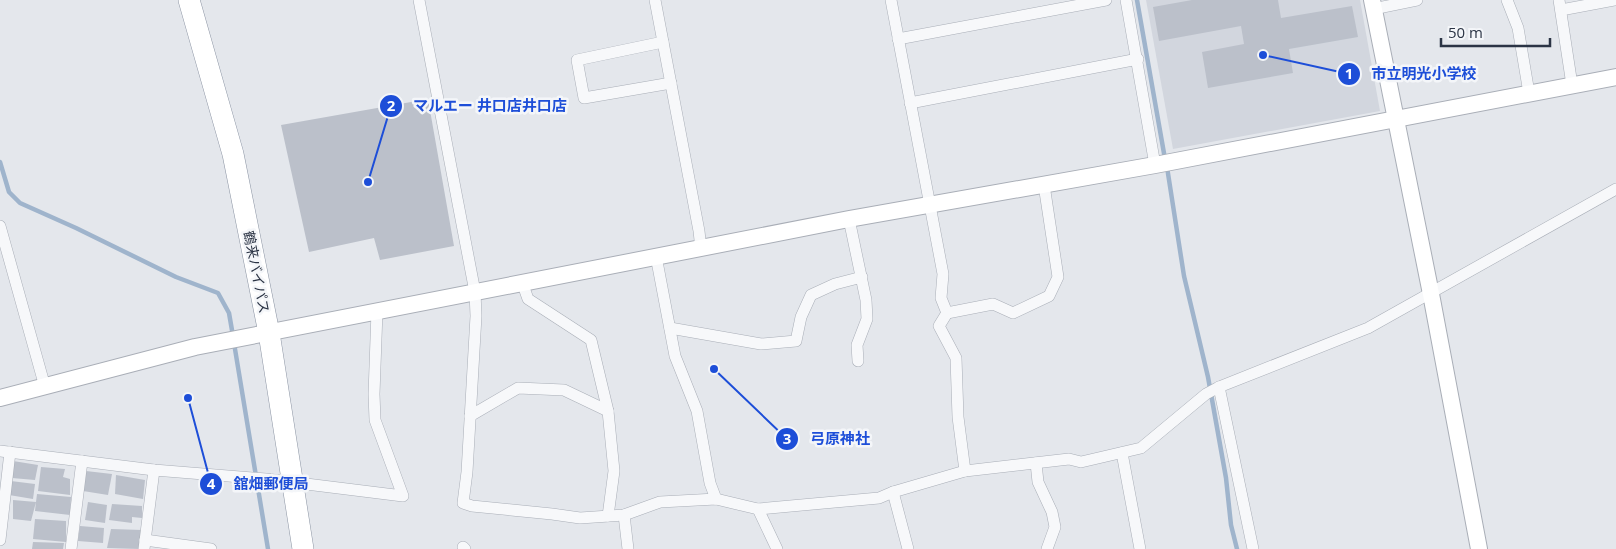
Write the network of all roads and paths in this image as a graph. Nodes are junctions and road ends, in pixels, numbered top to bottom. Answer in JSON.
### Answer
{"nodes":[{"id":1,"x":189,"y":0,"type":"edge"},
{"id":2,"x":419,"y":0,"type":"edge"},
{"id":3,"x":655,"y":0,"type":"edge"},
{"id":4,"x":891,"y":0,"type":"edge"},
{"id":5,"x":1106,"y":0,"type":"edge"},
{"id":6,"x":1126,"y":0,"type":"edge"},
{"id":7,"x":1417,"y":0,"type":"edge"},
{"id":8,"x":1507,"y":0,"type":"edge"},
{"id":9,"x":1614,"y":0,"type":"edge"},
{"id":10,"x":1372,"y":4,"type":"edge"},
{"id":11,"x":1560,"y":5,"type":"edge"},
{"id":12,"x":898,"y":39,"type":"junction"},
{"id":13,"x":663,"y":42,"type":"junction"},
{"id":14,"x":1138,"y":59,"type":"junction"},
{"id":15,"x":1616,"y":77,"type":"edge"},
{"id":16,"x":671,"y":83,"type":"junction"},
{"id":17,"x":1572,"y":85,"type":"junction"},
{"id":18,"x":1529,"y":93,"type":"junction"},
{"id":19,"x":910,"y":103,"type":"junction"},
{"id":20,"x":1396,"y":119,"type":"junction"},
{"id":21,"x":1162,"y":163,"type":"junction"},
{"id":22,"x":1044,"y":185,"type":"junction"},
{"id":23,"x":1616,"y":189,"type":"edge"},
{"id":24,"x":931,"y":206,"type":"junction"},
{"id":25,"x":849,"y":219,"type":"junction"},
{"id":26,"x":0,"y":226,"type":"edge"},
{"id":27,"x":701,"y":249,"type":"junction"},
{"id":28,"x":656,"y":256,"type":"junction"},
{"id":29,"x":862,"y":276,"type":"junction"},
{"id":30,"x":522,"y":282,"type":"junction"},
{"id":31,"x":475,"y":292,"type":"junction"},
{"id":32,"x":1431,"y":294,"type":"junction"},
{"id":33,"x":377,"y":311,"type":"junction"},
{"id":34,"x":947,"y":313,"type":"junction"},
{"id":35,"x":670,"y":328,"type":"junction"},
{"id":36,"x":268,"y":333,"type":"junction"},
{"id":37,"x":858,"y":361,"type":"dead end"},
{"id":38,"x":45,"y":387,"type":"junction"},
{"id":39,"x":1213,"y":390,"type":"junction"},
{"id":40,"x":0,"y":398,"type":"edge"},
{"id":41,"x":608,"y":411,"type":"junction"},
{"id":42,"x":470,"y":416,"type":"junction"},
{"id":43,"x":5,"y":451,"type":"edge"},
{"id":44,"x":1122,"y":453,"type":"junction"},
{"id":45,"x":82,"y":461,"type":"junction"},
{"id":46,"x":1036,"y":463,"type":"junction"},
{"id":47,"x":154,"y":470,"type":"junction"},
{"id":48,"x":965,"y":472,"type":"junction"},
{"id":49,"x":292,"y":483,"type":"junction"},
{"id":50,"x":893,"y":492,"type":"junction"},
{"id":51,"x":716,"y":499,"type":"junction"},
{"id":52,"x":758,"y":509,"type":"junction"},
{"id":53,"x":624,"y":515,"type":"junction"},
{"id":54,"x":608,"y":516,"type":"junction"},
{"id":55,"x":0,"y":540,"type":"edge"},
{"id":56,"x":145,"y":544,"type":"edge"},
{"id":57,"x":71,"y":549,"type":"edge"},
{"id":58,"x":211,"y":549,"type":"edge"},
{"id":59,"x":303,"y":549,"type":"edge"},
{"id":60,"x":628,"y":549,"type":"edge"},
{"id":61,"x":777,"y":549,"type":"edge"},
{"id":62,"x":908,"y":549,"type":"edge"},
{"id":63,"x":1047,"y":549,"type":"edge"},
{"id":64,"x":1140,"y":549,"type":"edge"},
{"id":65,"x":1253,"y":549,"type":"edge"},
{"id":66,"x":1479,"y":549,"type":"edge"}],
"edges":[{"from":1,"to":36,"type":"highway","name":"鶴来バイパス"},
{"from":2,"to":31,"type":"street"},
{"from":3,"to":13,"type":"street"},
{"from":4,"to":12,"type":"street"},
{"from":5,"to":12,"type":"street"},
{"from":6,"to":14,"type":"street"},
{"from":7,"to":10,"type":"street"},
{"from":8,"to":18,"type":"street"},
{"from":9,"to":11,"type":"street"},
{"from":10,"to":20,"type":"street"},
{"from":11,"to":17,"type":"street"},
{"from":12,"to":19,"type":"street"},
{"from":13,"to":16,"type":"street"},
{"from":13,"to":16,"type":"street"},
{"from":14,"to":19,"type":"street"},
{"from":14,"to":21,"type":"street"},
{"from":15,"to":17,"type":"street"},
{"from":16,"to":27,"type":"street"},
{"from":17,"to":18,"type":"street"},
{"from":18,"to":20,"type":"street"},
{"from":19,"to":24,"type":"street"},
{"from":20,"to":21,"type":"street"},
{"from":20,"to":32,"type":"street"},
{"from":21,"to":22,"type":"street"},
{"from":22,"to":24,"type":"street"},
{"from":22,"to":34,"type":"street"},
{"from":23,"to":32,"type":"street"},
{"from":24,"to":25,"type":"street"},
{"from":24,"to":34,"type":"street"},
{"from":25,"to":27,"type":"street"},
{"from":25,"to":29,"type":"street"},
{"from":26,"to":38,"type":"street"},
{"from":27,"to":28,"type":"street"},
{"from":28,"to":30,"type":"street"},
{"from":28,"to":35,"type":"street"},
{"from":29,"to":35,"type":"street"},
{"from":29,"to":37,"type":"street"},
{"from":30,"to":31,"type":"street"},
{"from":30,"to":41,"type":"street"},
{"from":31,"to":33,"type":"street"},
{"from":31,"to":42,"type":"street"},
{"from":32,"to":39,"type":"street"},
{"from":32,"to":66,"type":"street"},
{"from":33,"to":36,"type":"street"},
{"from":33,"to":49,"type":"street"},
{"from":34,"to":48,"type":"street"},
{"from":35,"to":51,"type":"street"},
{"from":36,"to":38,"type":"street"},
{"from":36,"to":49,"type":"highway","name":"鶴来バイパス"},
{"from":38,"to":40,"type":"street"},
{"from":39,"to":44,"type":"street"},
{"from":39,"to":65,"type":"street"},
{"from":41,"to":42,"type":"street"},
{"from":41,"to":54,"type":"street"},
{"from":42,"to":54,"type":"street"},
{"from":43,"to":45,"type":"street"},
{"from":43,"to":55,"type":"street"},
{"from":44,"to":46,"type":"street"},
{"from":44,"to":64,"type":"street"},
{"from":45,"to":47,"type":"street"},
{"from":45,"to":57,"type":"street"},
{"from":46,"to":48,"type":"street"},
{"from":46,"to":63,"type":"street"},
{"from":47,"to":49,"type":"street"},
{"from":47,"to":56,"type":"street"},
{"from":48,"to":50,"type":"street"},
{"from":49,"to":59,"type":"highway","name":"鶴来バイパス"},
{"from":50,"to":52,"type":"street"},
{"from":50,"to":62,"type":"street"},
{"from":51,"to":52,"type":"street"},
{"from":51,"to":53,"type":"street"},
{"from":52,"to":61,"type":"street"},
{"from":53,"to":54,"type":"street"},
{"from":53,"to":60,"type":"street"},
{"from":56,"to":58,"type":"street"}]}
